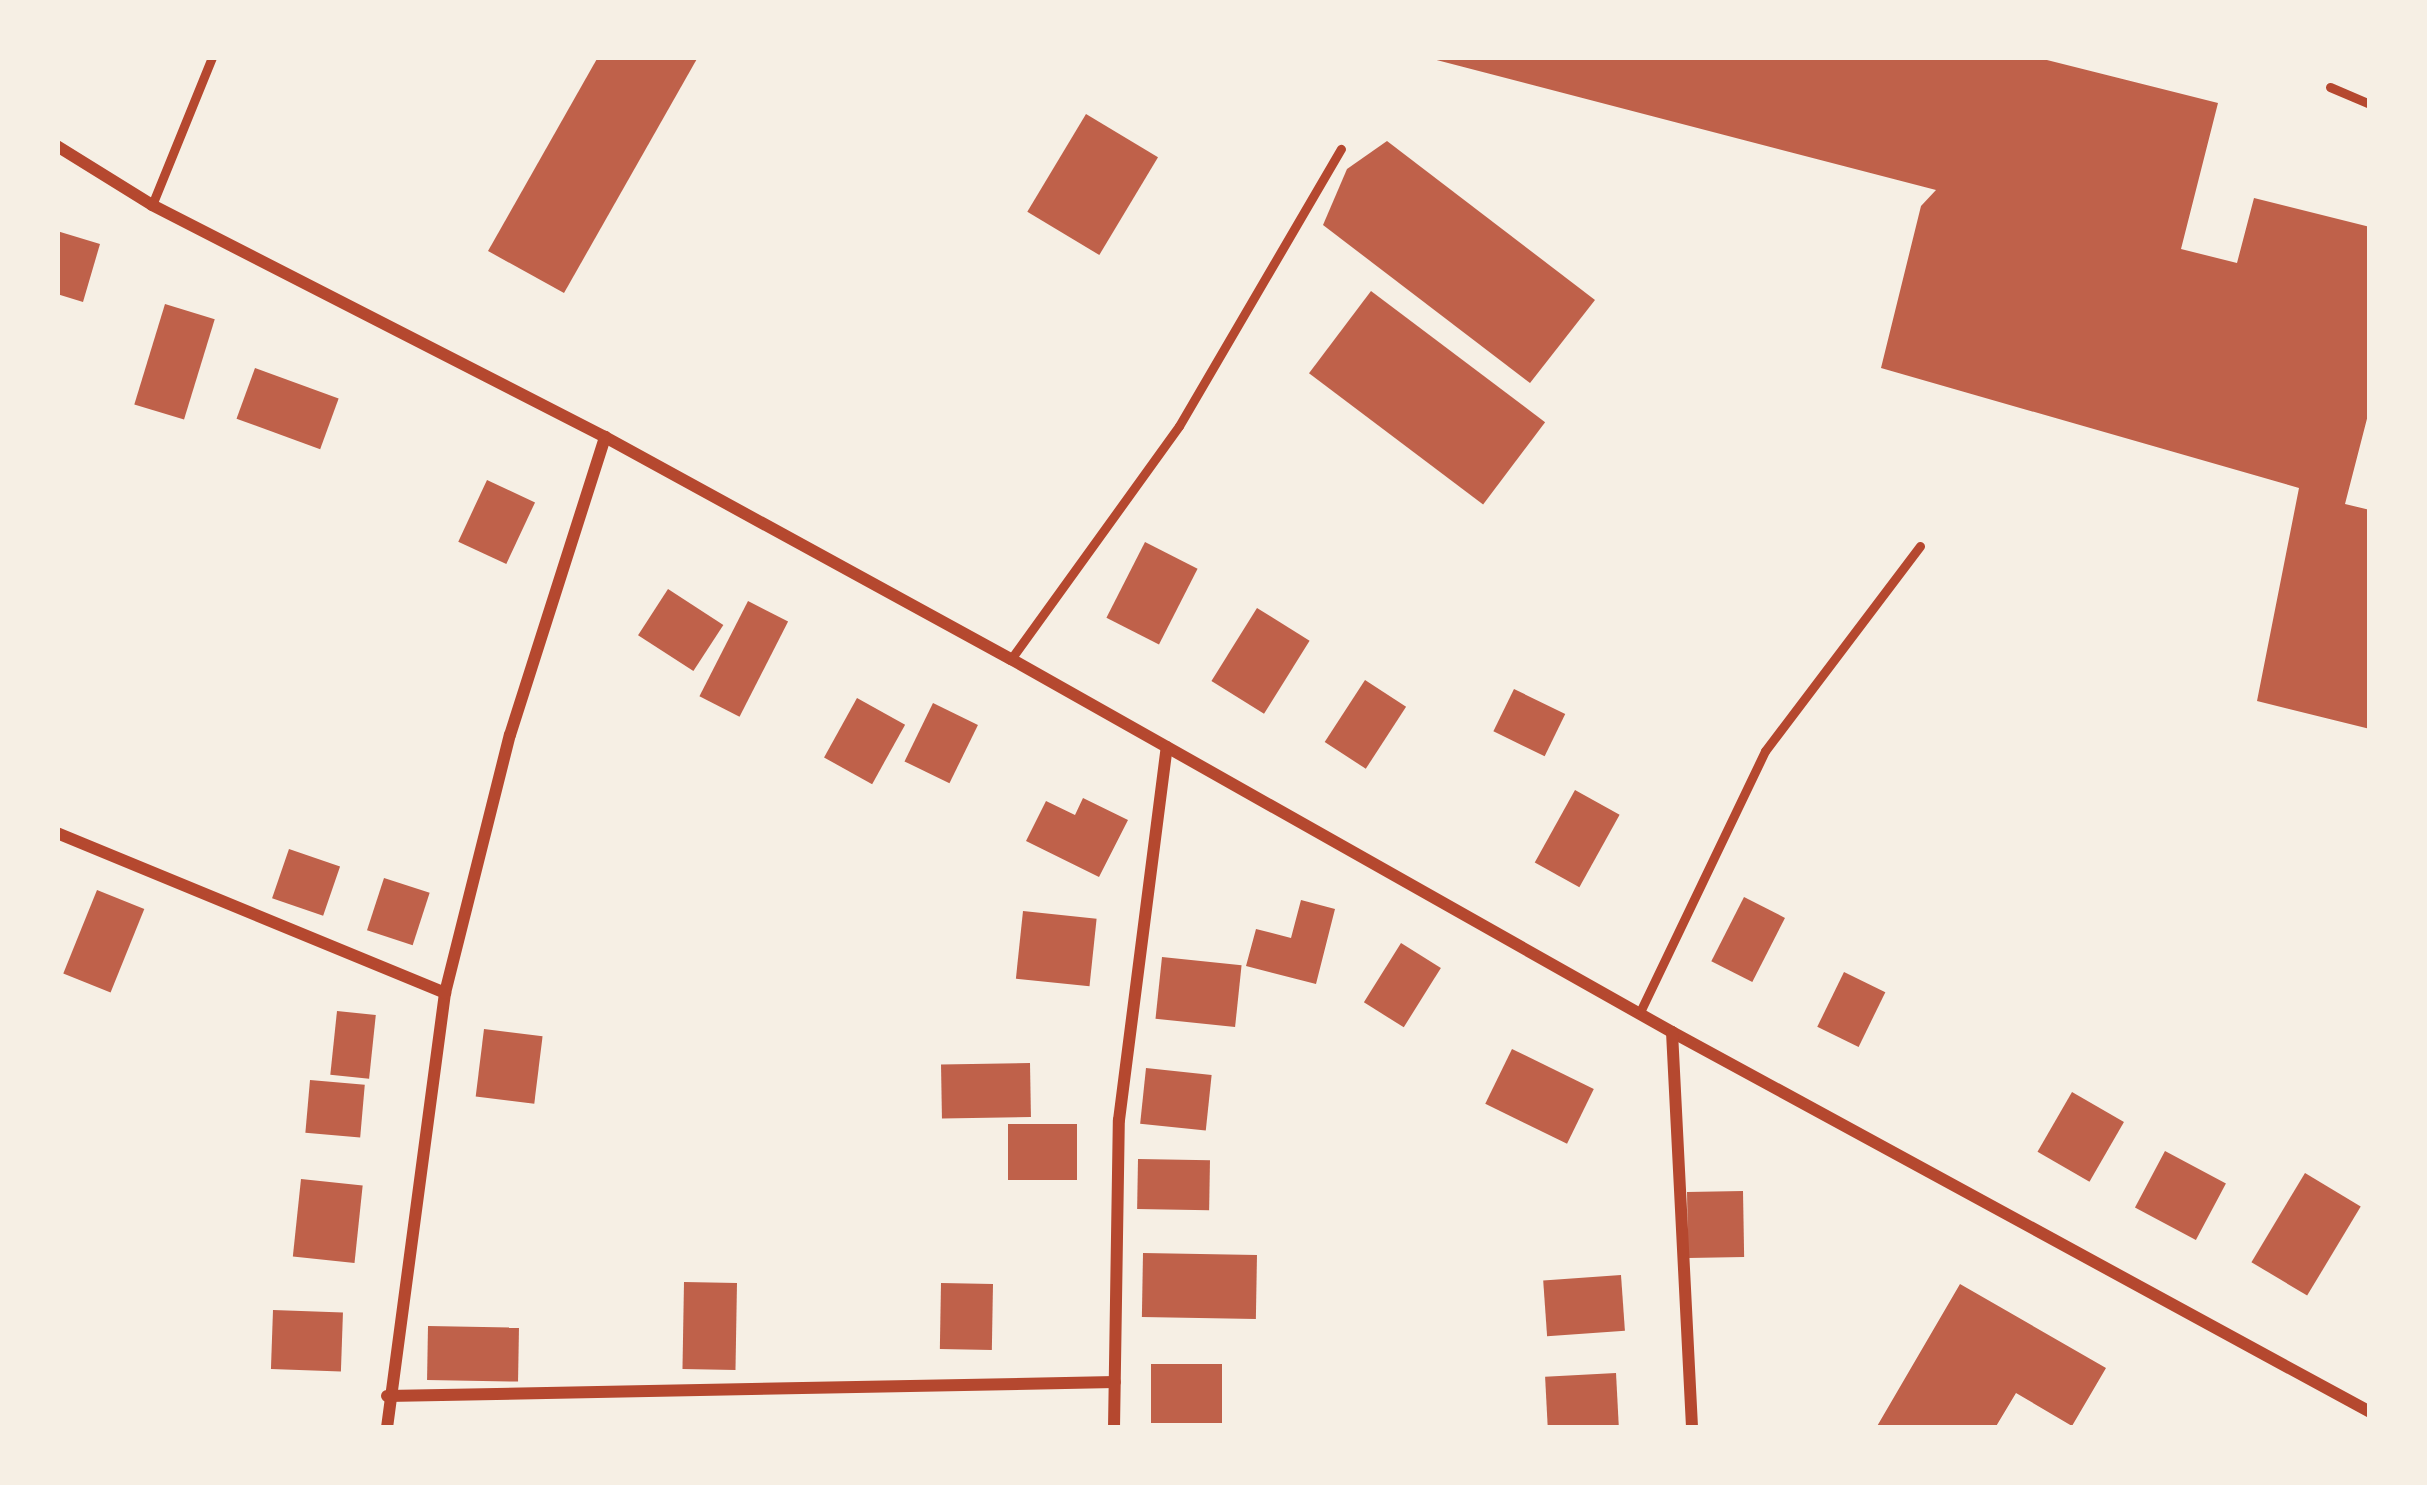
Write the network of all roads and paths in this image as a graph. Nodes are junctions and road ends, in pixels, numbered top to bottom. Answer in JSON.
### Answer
{"nodes":[{"id":1,"x":212,"y":57,"type":"edge"},
{"id":2,"x":2330,"y":87,"type":"dead end"},
{"id":3,"x":2370,"y":104,"type":"edge"},
{"id":4,"x":57,"y":146,"type":"edge"},
{"id":5,"x":1341,"y":148,"type":"dead end"},
{"id":6,"x":152,"y":205,"type":"junction"},
{"id":7,"x":605,"y":437,"type":"junction"},
{"id":8,"x":1920,"y":546,"type":"dead end"},
{"id":9,"x":1011,"y":658,"type":"junction"},
{"id":10,"x":1167,"y":747,"type":"junction"},
{"id":11,"x":57,"y":833,"type":"edge"},
{"id":12,"x":445,"y":993,"type":"junction"},
{"id":13,"x":1639,"y":1014,"type":"junction"},
{"id":14,"x":1672,"y":1032,"type":"junction"},
{"id":15,"x":1115,"y":1382,"type":"junction"},
{"id":16,"x":388,"y":1396,"type":"junction"},
{"id":17,"x":2370,"y":1412,"type":"edge"},
{"id":18,"x":387,"y":1428,"type":"edge"},
{"id":19,"x":1114,"y":1428,"type":"edge"},
{"id":20,"x":1692,"y":1428,"type":"edge"}],
"edges":[{"from":1,"to":6,"type":"lane"},
{"from":2,"to":3,"type":"lane"},
{"from":4,"to":6,"type":"street"},
{"from":5,"to":9,"type":"lane"},
{"from":6,"to":7,"type":"street"},
{"from":7,"to":9,"type":"street"},
{"from":7,"to":12,"type":"street"},
{"from":8,"to":13,"type":"lane"},
{"from":9,"to":10,"type":"street"},
{"from":10,"to":13,"type":"street"},
{"from":10,"to":15,"type":"street"},
{"from":11,"to":12,"type":"street"},
{"from":12,"to":16,"type":"street"},
{"from":13,"to":14,"type":"street"},
{"from":14,"to":17,"type":"street"},
{"from":14,"to":20,"type":"street"},
{"from":15,"to":16,"type":"street"},
{"from":15,"to":19,"type":"street"},
{"from":16,"to":18,"type":"street"}]}
